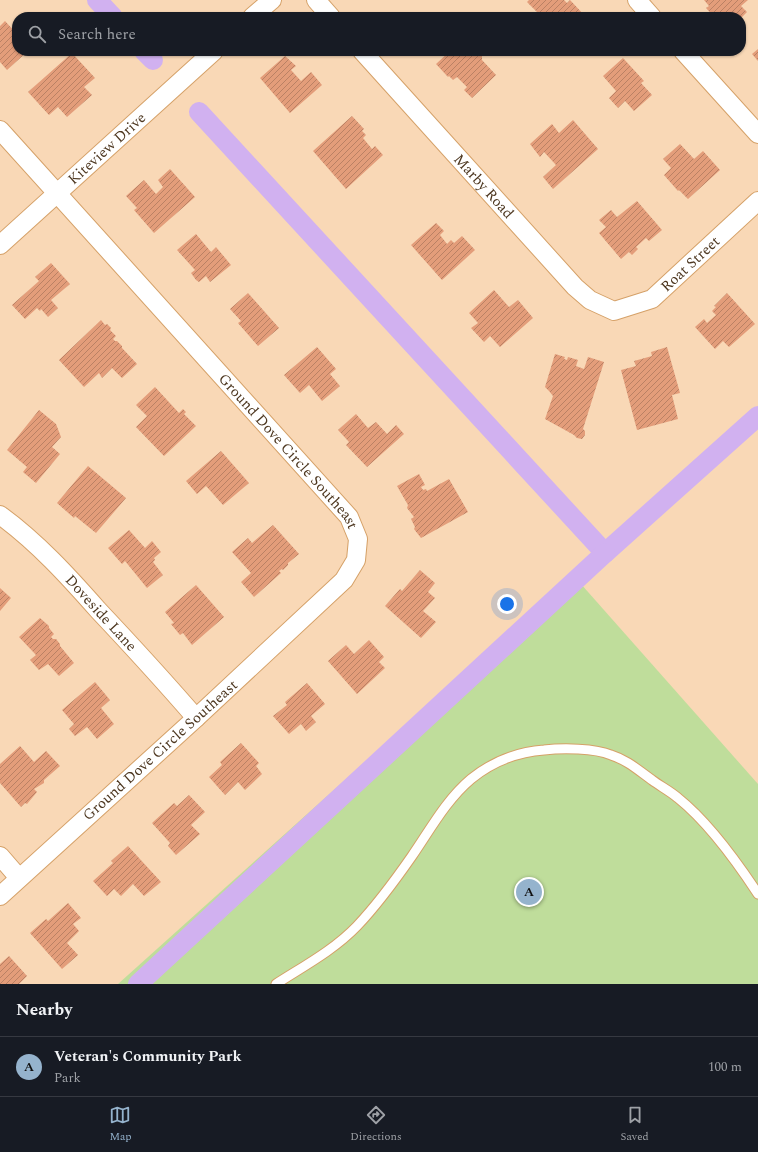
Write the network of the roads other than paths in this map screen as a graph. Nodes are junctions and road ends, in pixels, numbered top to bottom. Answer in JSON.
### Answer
{"nodes":[{"id":1,"x":272,"y":0,"type":"edge"},
{"id":2,"x":316,"y":0,"type":"edge"},
{"id":3,"x":637,"y":0,"type":"edge"},
{"id":4,"x":258,"y":12,"type":"edge"},
{"id":5,"x":327,"y":12,"type":"edge"},
{"id":6,"x":648,"y":12,"type":"edge"},
{"id":7,"x":208,"y":56,"type":"edge"},
{"id":8,"x":367,"y":56,"type":"edge"},
{"id":9,"x":688,"y":56,"type":"edge"},
{"id":10,"x":0,"y":130,"type":"edge"},
{"id":11,"x":758,"y":134,"type":"edge"},
{"id":12,"x":58,"y":194,"type":"junction"},
{"id":13,"x":758,"y":202,"type":"edge"},
{"id":14,"x":0,"y":245,"type":"edge"},
{"id":15,"x":614,"y":311,"type":"joint"},
{"id":16,"x":0,"y":515,"type":"edge"},
{"id":17,"x":196,"y":718,"type":"junction"},
{"id":18,"x":0,"y":856,"type":"edge"},
{"id":19,"x":19,"y":878,"type":"junction"},
{"id":20,"x":758,"y":894,"type":"edge"},
{"id":21,"x":0,"y":896,"type":"edge"},
{"id":22,"x":276,"y":984,"type":"edge"}],
"edges":[{"from":1,"to":4,"type":"street"},
{"from":2,"to":5,"type":"street"},
{"from":3,"to":6,"type":"street"},
{"from":7,"to":12,"type":"street","name":"Kiteview Drive"},
{"from":8,"to":15,"type":"street","name":"Marby Road"},
{"from":9,"to":11,"type":"street"},
{"from":10,"to":12,"type":"street","name":"Ground Dove Circle Southeast"},
{"from":12,"to":14,"type":"street","name":"Kiteview Drive"},
{"from":12,"to":17,"type":"street","name":"Ground Dove Circle Southeast"},
{"from":13,"to":15,"type":"street","name":"Roat Street"},
{"from":16,"to":17,"type":"street","name":"Doveside Lane"},
{"from":17,"to":19,"type":"street","name":"Ground Dove Circle Southeast"},
{"from":18,"to":19,"type":"street"},
{"from":19,"to":21,"type":"street","name":"Ground Dove Circle Southeast"},
{"from":20,"to":22,"type":"lane"}]}
